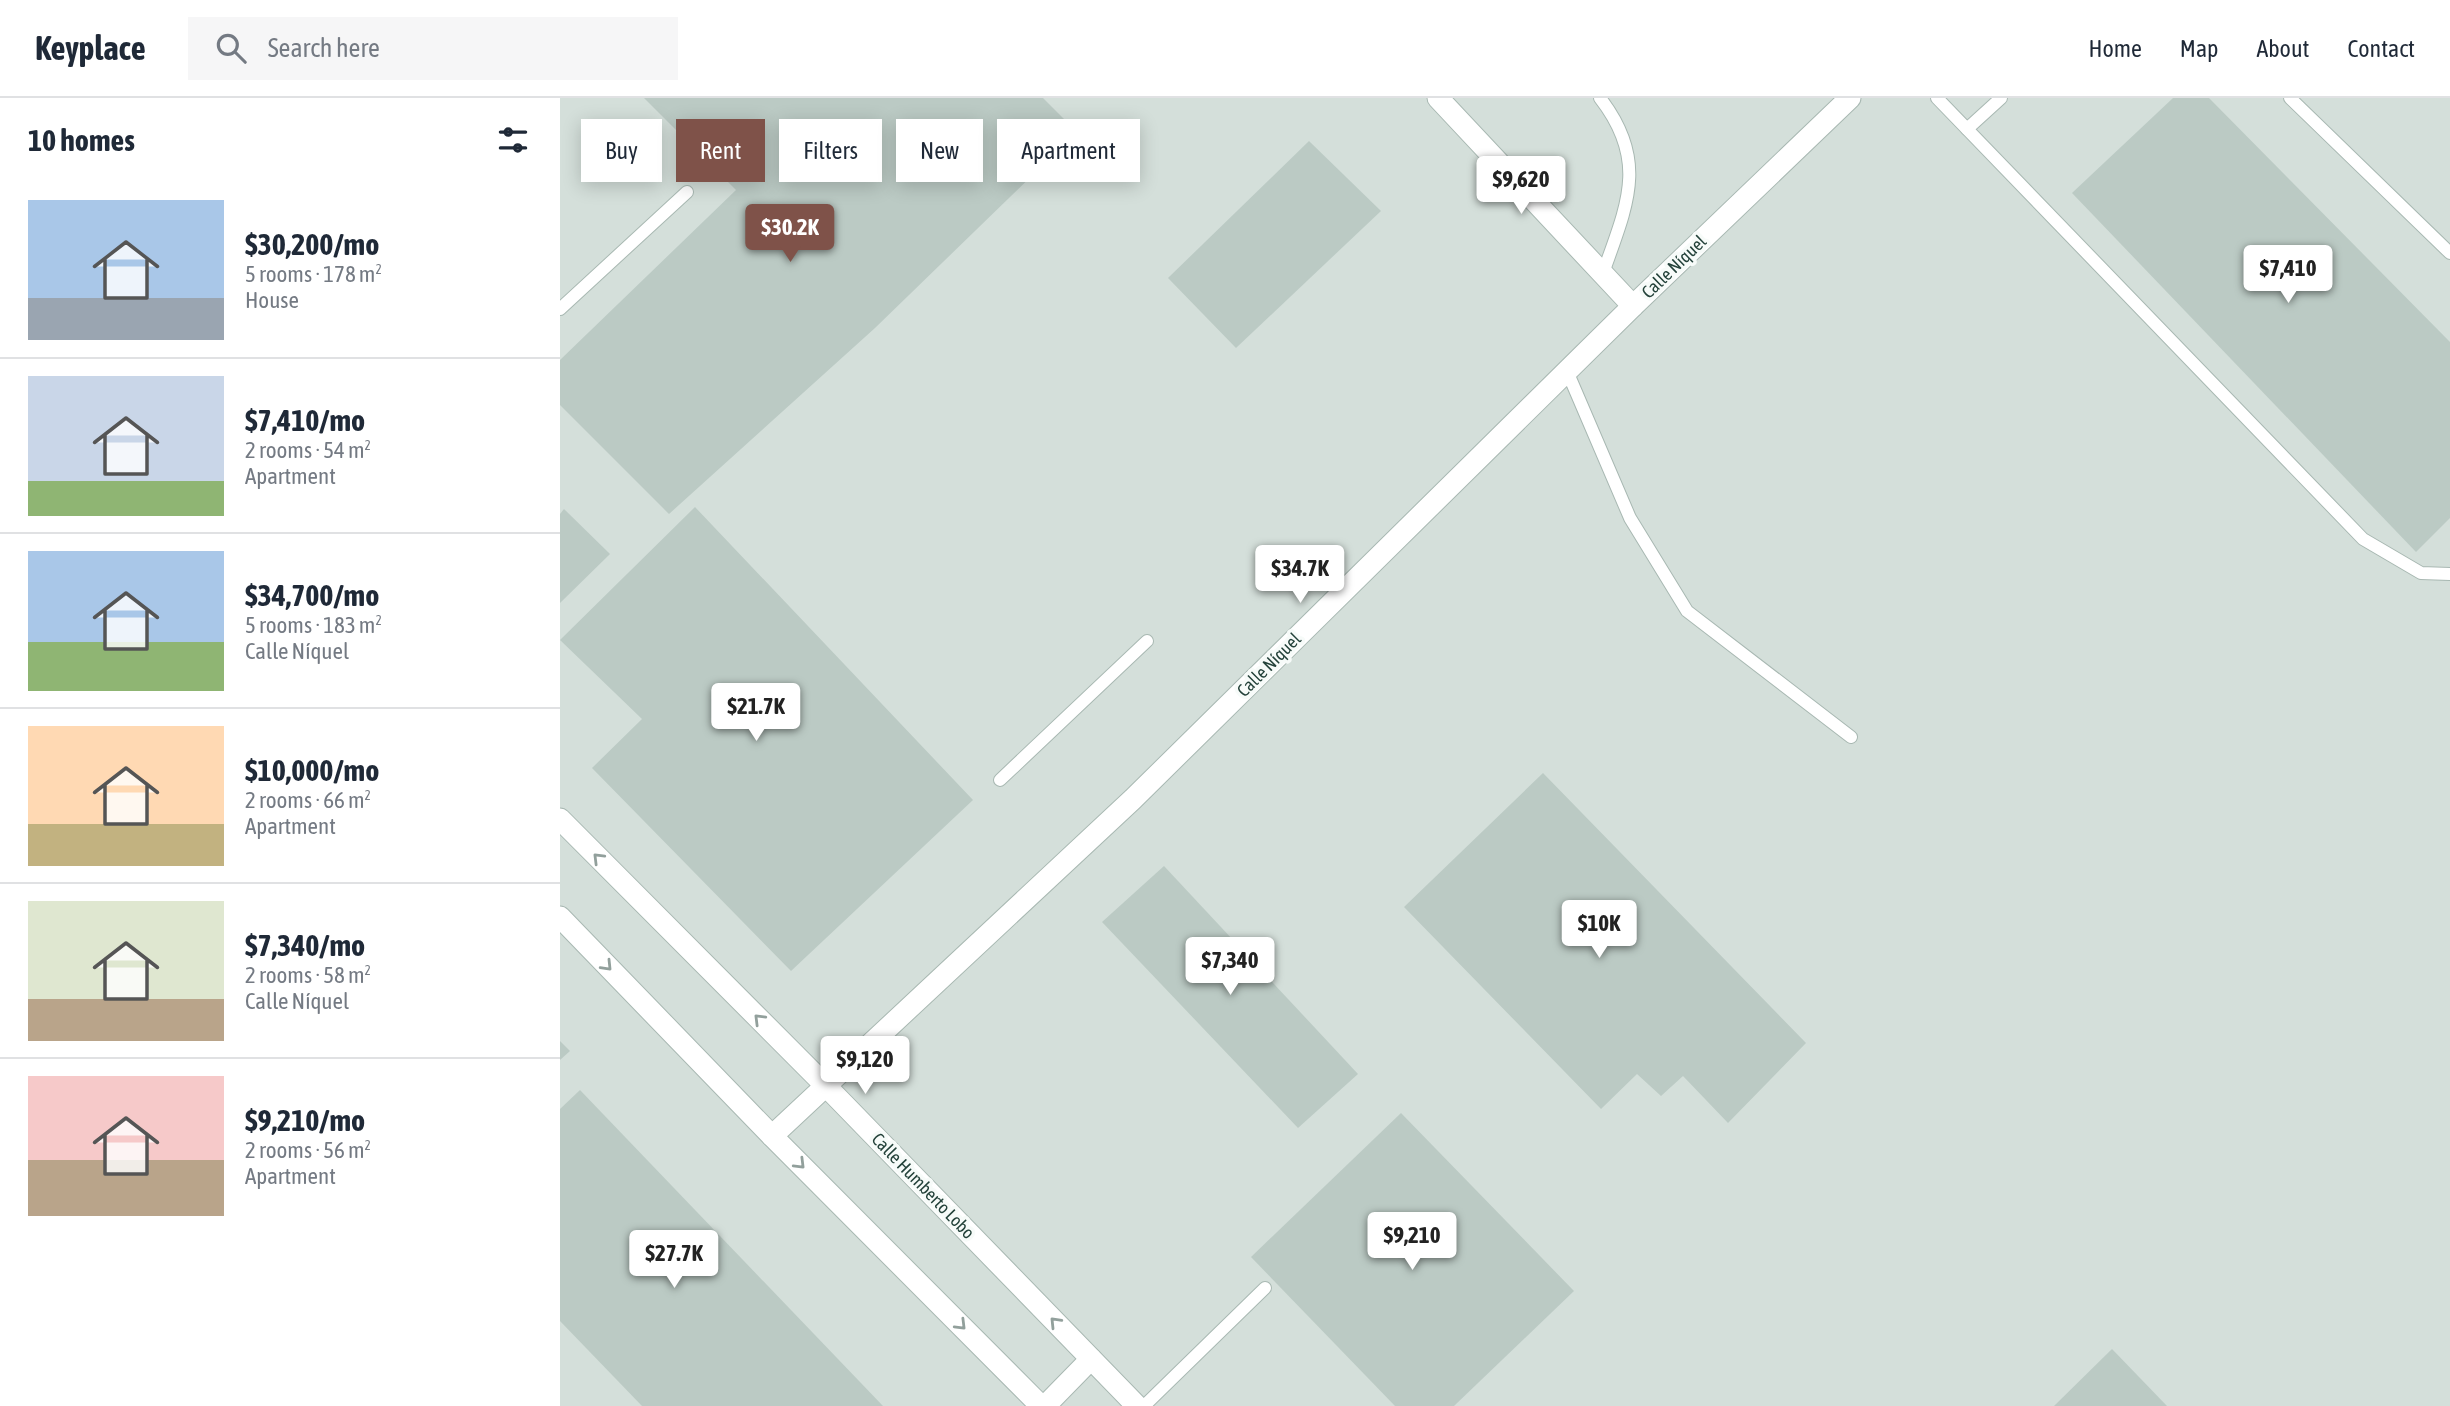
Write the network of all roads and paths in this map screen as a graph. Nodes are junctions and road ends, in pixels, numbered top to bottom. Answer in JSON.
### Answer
{"nodes":[{"id":1,"x":1438,"y":98,"type":"edge"},
{"id":2,"x":1600,"y":98,"type":"edge"},
{"id":3,"x":1850,"y":98,"type":"edge"},
{"id":4,"x":1937,"y":98,"type":"edge"},
{"id":5,"x":2001,"y":98,"type":"edge"},
{"id":6,"x":2290,"y":98,"type":"edge"},
{"id":7,"x":1967,"y":128,"type":"junction"},
{"id":8,"x":687,"y":192,"type":"dead end"},
{"id":9,"x":2450,"y":253,"type":"edge"},
{"id":10,"x":1603,"y":273,"type":"junction"},
{"id":11,"x":1633,"y":306,"type":"junction"},
{"id":12,"x":560,"y":309,"type":"edge"},
{"id":13,"x":1567,"y":371,"type":"junction"},
{"id":14,"x":2450,"y":574,"type":"edge"},
{"id":15,"x":1147,"y":641,"type":"dead end"},
{"id":16,"x":1851,"y":737,"type":"dead end"},
{"id":17,"x":1000,"y":780,"type":"dead end"},
{"id":18,"x":560,"y":819,"type":"edge"},
{"id":19,"x":560,"y":917,"type":"edge"},
{"id":20,"x":826,"y":1086,"type":"junction"},
{"id":21,"x":772,"y":1136,"type":"junction"},
{"id":22,"x":1265,"y":1288,"type":"dead end"},
{"id":23,"x":1091,"y":1359,"type":"junction"},
{"id":24,"x":1043,"y":1406,"type":"edge"},
{"id":25,"x":1137,"y":1406,"type":"edge"},
{"id":26,"x":1143,"y":1406,"type":"edge"}],
"edges":[{"from":1,"to":10,"type":"street"},
{"from":2,"to":10,"type":"lane"},
{"from":3,"to":11,"type":"street","name":"Calle Níquel"},
{"from":4,"to":7,"type":"lane"},
{"from":5,"to":7,"type":"lane"},
{"from":6,"to":9,"type":"lane"},
{"from":7,"to":14,"type":"lane"},
{"from":8,"to":12,"type":"lane"},
{"from":10,"to":11,"type":"street"},
{"from":11,"to":13,"type":"street","name":"Calle Níquel"},
{"from":13,"to":16,"type":"lane"},
{"from":13,"to":20,"type":"street","name":"Calle Níquel"},
{"from":15,"to":17,"type":"lane"},
{"from":20,"to":18,"type":"street","name":"Calle Humberto Lobo","one_way":true},
{"from":19,"to":21,"type":"street","one_way":true},
{"from":20,"to":21,"type":"street","name":"Calle Níquel"},
{"from":23,"to":20,"type":"street","name":"Calle Humberto Lobo","one_way":true},
{"from":21,"to":24,"type":"street","one_way":true},
{"from":22,"to":26,"type":"lane"},
{"from":23,"to":24,"type":"street"},
{"from":23,"to":25,"type":"street","name":"Calle Humberto Lobo"}]}
